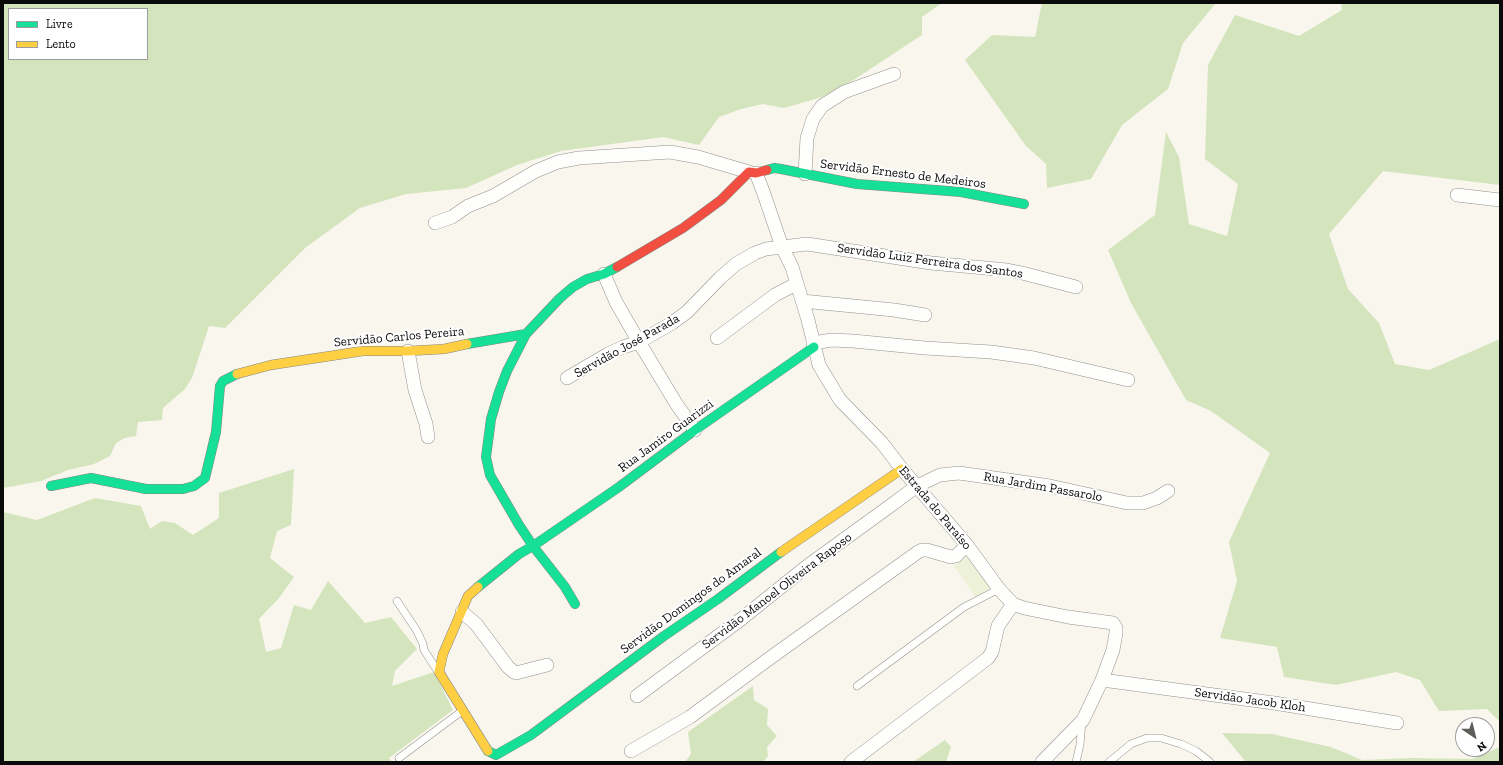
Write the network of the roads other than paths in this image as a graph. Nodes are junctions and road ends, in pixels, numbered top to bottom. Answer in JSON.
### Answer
{"nodes":[{"id":1,"x":894,"y":74,"type":"dead end"},
{"id":2,"x":752,"y":172,"type":"junction"},
{"id":3,"x":805,"y":174,"type":"junction"},
{"id":4,"x":1457,"y":195,"type":"dead end"},
{"id":5,"x":1500,"y":200,"type":"edge"},
{"id":6,"x":1024,"y":204,"type":"dead end"},
{"id":7,"x":435,"y":223,"type":"dead end"},
{"id":8,"x":782,"y":247,"type":"junction"},
{"id":9,"x":604,"y":274,"type":"junction"},
{"id":10,"x":796,"y":284,"type":"junction"},
{"id":11,"x":1076,"y":287,"type":"dead end"},
{"id":12,"x":802,"y":302,"type":"junction"},
{"id":13,"x":925,"y":315,"type":"dead end"},
{"id":14,"x":526,"y":334,"type":"junction"},
{"id":15,"x":717,"y":338,"type":"dead end"},
{"id":16,"x":639,"y":342,"type":"junction"},
{"id":17,"x":814,"y":345,"type":"junction"},
{"id":18,"x":408,"y":351,"type":"junction"},
{"id":19,"x":567,"y":378,"type":"dead end"},
{"id":20,"x":1128,"y":380,"type":"dead end"},
{"id":21,"x":695,"y":430,"type":"junction"},
{"id":22,"x":428,"y":437,"type":"dead end"},
{"id":23,"x":902,"y":469,"type":"junction"},
{"id":24,"x":51,"y":486,"type":"dead end"},
{"id":25,"x":917,"y":486,"type":"junction"},
{"id":26,"x":1168,"y":490,"type":"dead end"},
{"id":27,"x":967,"y":545,"type":"junction"},
{"id":28,"x":533,"y":546,"type":"junction"},
{"id":29,"x":998,"y":589,"type":"junction"},
{"id":30,"x":397,"y":601,"type":"dead end"},
{"id":31,"x":575,"y":604,"type":"dead end"},
{"id":32,"x":1013,"y":604,"type":"junction"},
{"id":33,"x":462,"y":612,"type":"junction"},
{"id":34,"x":547,"y":666,"type":"dead end"},
{"id":35,"x":439,"y":672,"type":"junction"},
{"id":36,"x":1102,"y":680,"type":"junction"},
{"id":37,"x":857,"y":686,"type":"dead end"},
{"id":38,"x":637,"y":696,"type":"dead end"},
{"id":39,"x":462,"y":711,"type":"junction"},
{"id":40,"x":1083,"y":720,"type":"junction"},
{"id":41,"x":1397,"y":723,"type":"dead end"},
{"id":42,"x":631,"y":751,"type":"dead end"},
{"id":43,"x":399,"y":758,"type":"dead end"},
{"id":44,"x":851,"y":762,"type":"edge"},
{"id":45,"x":1042,"y":762,"type":"edge"},
{"id":46,"x":1076,"y":762,"type":"edge"},
{"id":47,"x":1109,"y":762,"type":"edge"},
{"id":48,"x":1210,"y":762,"type":"edge"}],
"edges":[{"from":1,"to":3,"type":"street"},
{"from":2,"to":3,"type":"street","name":"Servidão Ernesto de Medeiros"},
{"from":2,"to":7,"type":"street"},
{"from":2,"to":8,"type":"street","name":"Estrada do Paraíso"},
{"from":2,"to":9,"type":"street"},
{"from":3,"to":6,"type":"street","name":"Servidão Ernesto de Medeiros"},
{"from":4,"to":5,"type":"street"},
{"from":8,"to":10,"type":"street","name":"Estrada do Paraíso"},
{"from":8,"to":11,"type":"street","name":"Servidão Luiz Ferreira dos Santos"},
{"from":8,"to":16,"type":"street","name":"Servidão José Parada"},
{"from":9,"to":14,"type":"street"},
{"from":9,"to":16,"type":"street"},
{"from":10,"to":12,"type":"street","name":"Estrada do Paraíso"},
{"from":10,"to":15,"type":"street"},
{"from":12,"to":13,"type":"street"},
{"from":12,"to":17,"type":"street","name":"Estrada do Paraíso"},
{"from":14,"to":18,"type":"street","name":"Servidão Carlos Pereira"},
{"from":14,"to":28,"type":"street"},
{"from":16,"to":19,"type":"street","name":"Servidão José Parada"},
{"from":16,"to":21,"type":"street"},
{"from":17,"to":20,"type":"street"},
{"from":17,"to":21,"type":"street","name":"Rua Jamiro Guarizzi"},
{"from":17,"to":23,"type":"street","name":"Estrada do Paraíso"},
{"from":18,"to":22,"type":"street"},
{"from":18,"to":24,"type":"street","name":"Servidão Carlos Pereira"},
{"from":21,"to":28,"type":"street","name":"Rua Jamiro Guarizzi"},
{"from":23,"to":25,"type":"street","name":"Estrada do Paraíso"},
{"from":23,"to":39,"type":"street","name":"Servidão Domingos do Amaral"},
{"from":25,"to":26,"type":"street","name":"Rua Jardim Passarolo"},
{"from":25,"to":27,"type":"street","name":"Estrada do Paraíso"},
{"from":25,"to":38,"type":"street","name":"Servidão Manoel Oliveira Raposo"},
{"from":27,"to":29,"type":"street","name":"Estrada do Paraíso"},
{"from":27,"to":42,"type":"street"},
{"from":28,"to":31,"type":"street"},
{"from":28,"to":33,"type":"street","name":"Rua Jamiro Guarizzi"},
{"from":29,"to":32,"type":"street","name":"Estrada do Paraíso"},
{"from":29,"to":37,"type":"lane"},
{"from":30,"to":35,"type":"lane"},
{"from":32,"to":36,"type":"street","name":"Estrada do Paraíso"},
{"from":32,"to":44,"type":"street"},
{"from":33,"to":34,"type":"street"},
{"from":33,"to":35,"type":"street","name":"Rua Jamiro Guarizzi"},
{"from":35,"to":39,"type":"street"},
{"from":36,"to":40,"type":"street","name":"Estrada do Paraíso"},
{"from":36,"to":41,"type":"street","name":"Servidão Jacob Kloh"},
{"from":39,"to":43,"type":"lane"},
{"from":40,"to":45,"type":"street","name":"Estrada do Paraíso"},
{"from":40,"to":46,"type":"lane"},
{"from":47,"to":48,"type":"lane"}]}
